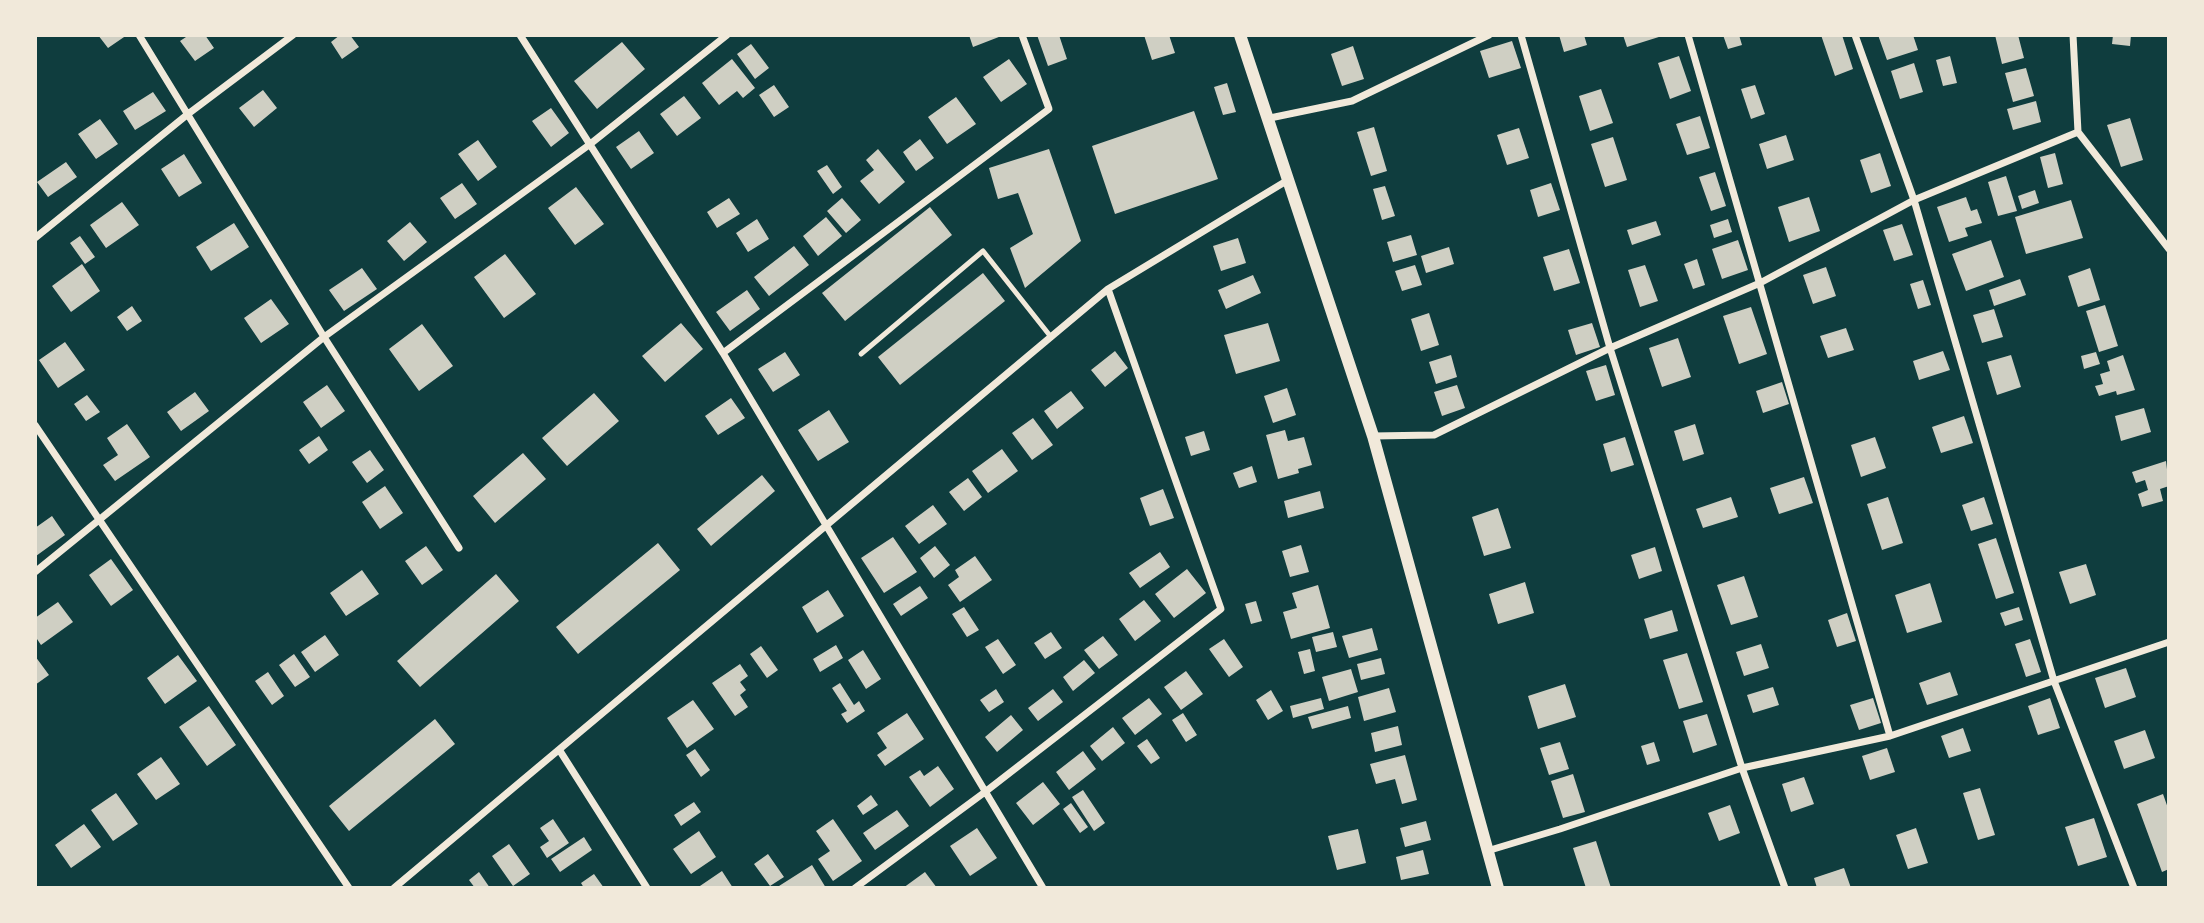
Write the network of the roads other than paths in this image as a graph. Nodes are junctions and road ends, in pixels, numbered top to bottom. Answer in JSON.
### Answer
{"nodes":[{"id":1,"x":139,"y":35,"type":"edge"},
{"id":2,"x":293,"y":35,"type":"edge"},
{"id":3,"x":520,"y":35,"type":"edge"},
{"id":4,"x":727,"y":35,"type":"edge"},
{"id":5,"x":1022,"y":35,"type":"edge"},
{"id":6,"x":1240,"y":35,"type":"edge"},
{"id":7,"x":1489,"y":35,"type":"edge"},
{"id":8,"x":1521,"y":35,"type":"edge"},
{"id":9,"x":1688,"y":35,"type":"edge"},
{"id":10,"x":1856,"y":35,"type":"edge"},
{"id":11,"x":2073,"y":35,"type":"edge"},
{"id":12,"x":188,"y":114,"type":"junction"},
{"id":13,"x":1270,"y":118,"type":"junction"},
{"id":14,"x":2078,"y":132,"type":"junction"},
{"id":15,"x":589,"y":145,"type":"junction"},
{"id":16,"x":1288,"y":180,"type":"junction"},
{"id":17,"x":1914,"y":200,"type":"junction"},
{"id":18,"x":35,"y":238,"type":"edge"},
{"id":19,"x":2169,"y":249,"type":"edge"},
{"id":20,"x":1760,"y":283,"type":"junction"},
{"id":21,"x":1108,"y":289,"type":"junction"},
{"id":22,"x":324,"y":337,"type":"junction"},
{"id":23,"x":1051,"y":337,"type":"junction"},
{"id":24,"x":1610,"y":348,"type":"junction"},
{"id":25,"x":723,"y":353,"type":"junction"},
{"id":26,"x":861,"y":354,"type":"dead end"},
{"id":27,"x":35,"y":425,"type":"edge"},
{"id":28,"x":1373,"y":436,"type":"junction"},
{"id":29,"x":101,"y":518,"type":"junction"},
{"id":30,"x":825,"y":525,"type":"junction"},
{"id":31,"x":459,"y":548,"type":"dead end"},
{"id":32,"x":35,"y":572,"type":"edge"},
{"id":33,"x":2169,"y":642,"type":"edge"},
{"id":34,"x":2054,"y":681,"type":"junction"},
{"id":35,"x":1890,"y":736,"type":"junction"},
{"id":36,"x":560,"y":751,"type":"junction"},
{"id":37,"x":1742,"y":768,"type":"junction"},
{"id":38,"x":985,"y":792,"type":"junction"},
{"id":39,"x":1487,"y":850,"type":"junction"},
{"id":40,"x":349,"y":888,"type":"edge"},
{"id":41,"x":394,"y":888,"type":"edge"},
{"id":42,"x":647,"y":888,"type":"edge"},
{"id":43,"x":855,"y":888,"type":"edge"},
{"id":44,"x":1043,"y":888,"type":"edge"},
{"id":45,"x":1498,"y":888,"type":"edge"},
{"id":46,"x":1784,"y":888,"type":"edge"},
{"id":47,"x":2134,"y":888,"type":"edge"}],
"edges":[{"from":1,"to":12,"type":"street"},
{"from":2,"to":12,"type":"street"},
{"from":3,"to":15,"type":"street"},
{"from":4,"to":15,"type":"street"},
{"from":5,"to":25,"type":"street"},
{"from":6,"to":13,"type":"street"},
{"from":7,"to":13,"type":"street"},
{"from":8,"to":24,"type":"street"},
{"from":9,"to":20,"type":"street"},
{"from":10,"to":17,"type":"street"},
{"from":11,"to":14,"type":"street"},
{"from":12,"to":18,"type":"street"},
{"from":12,"to":22,"type":"street"},
{"from":13,"to":16,"type":"street"},
{"from":14,"to":17,"type":"street"},
{"from":14,"to":19,"type":"street"},
{"from":15,"to":22,"type":"street"},
{"from":15,"to":25,"type":"street"},
{"from":16,"to":21,"type":"street"},
{"from":16,"to":28,"type":"street"},
{"from":17,"to":20,"type":"street"},
{"from":17,"to":34,"type":"street"},
{"from":20,"to":24,"type":"street"},
{"from":20,"to":35,"type":"street"},
{"from":21,"to":23,"type":"street"},
{"from":21,"to":38,"type":"street"},
{"from":22,"to":29,"type":"street"},
{"from":22,"to":31,"type":"street"},
{"from":23,"to":26,"type":"lane"},
{"from":23,"to":30,"type":"street"},
{"from":24,"to":28,"type":"street"},
{"from":24,"to":37,"type":"street"},
{"from":25,"to":30,"type":"street"},
{"from":27,"to":29,"type":"street"},
{"from":28,"to":39,"type":"street"},
{"from":29,"to":32,"type":"street"},
{"from":29,"to":40,"type":"street"},
{"from":30,"to":36,"type":"street"},
{"from":30,"to":38,"type":"street"},
{"from":33,"to":34,"type":"street"},
{"from":34,"to":35,"type":"street"},
{"from":34,"to":47,"type":"street"},
{"from":35,"to":37,"type":"street"},
{"from":36,"to":41,"type":"street"},
{"from":36,"to":42,"type":"street"},
{"from":37,"to":39,"type":"street"},
{"from":37,"to":46,"type":"street"},
{"from":38,"to":43,"type":"street"},
{"from":38,"to":44,"type":"street"},
{"from":39,"to":45,"type":"street"}]}
